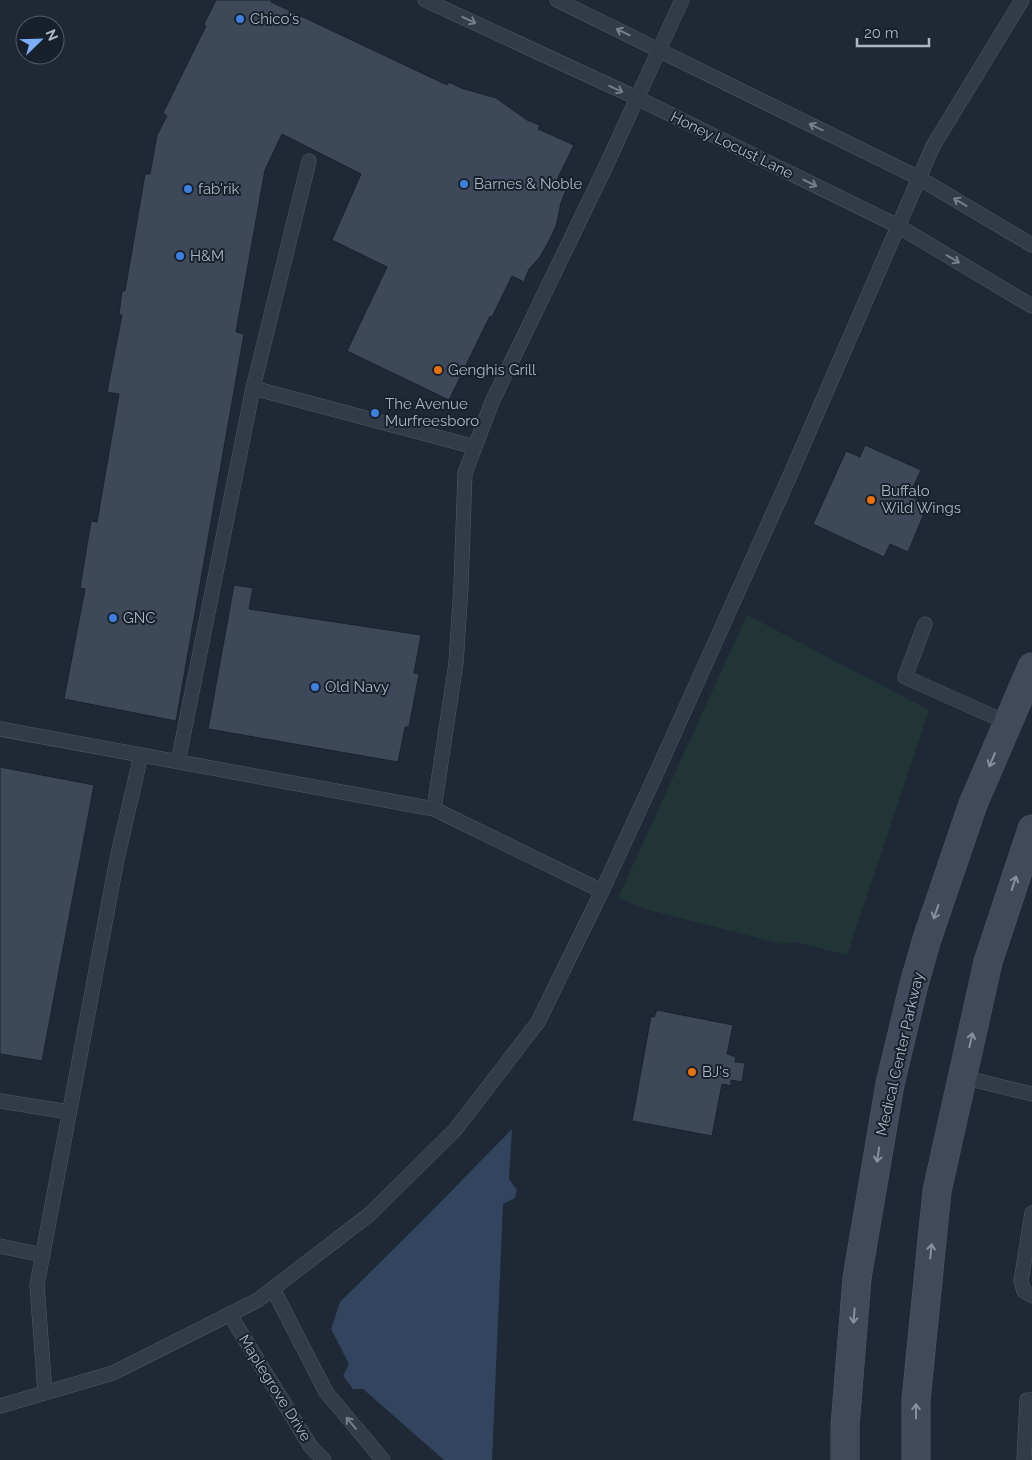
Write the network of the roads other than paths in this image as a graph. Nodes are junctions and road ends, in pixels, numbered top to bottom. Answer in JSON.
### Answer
{"nodes":[{"id":1,"x":425,"y":0,"type":"edge"},
{"id":2,"x":557,"y":0,"type":"edge"},
{"id":3,"x":682,"y":0,"type":"edge"},
{"id":4,"x":1022,"y":0,"type":"edge"},
{"id":5,"x":660,"y":50,"type":"junction"},
{"id":6,"x":637,"y":98,"type":"junction"},
{"id":7,"x":309,"y":160,"type":"dead end"},
{"id":8,"x":919,"y":178,"type":"junction"},
{"id":9,"x":898,"y":226,"type":"junction"},
{"id":10,"x":1032,"y":245,"type":"edge"},
{"id":11,"x":1032,"y":306,"type":"edge"},
{"id":12,"x":253,"y":388,"type":"junction"},
{"id":13,"x":475,"y":447,"type":"junction"},
{"id":14,"x":925,"y":624,"type":"dead end"},
{"id":15,"x":1032,"y":667,"type":"edge"},
{"id":16,"x":1008,"y":723,"type":"junction"},
{"id":17,"x":0,"y":729,"type":"edge"},
{"id":18,"x":141,"y":755,"type":"junction"},
{"id":19,"x":178,"y":762,"type":"junction"},
{"id":20,"x":434,"y":809,"type":"junction"},
{"id":21,"x":1032,"y":829,"type":"edge"},
{"id":22,"x":602,"y":891,"type":"junction"},
{"id":23,"x":962,"y":1077,"type":"junction"},
{"id":24,"x":1032,"y":1094,"type":"edge"},
{"id":25,"x":0,"y":1101,"type":"edge"},
{"id":26,"x":69,"y":1112,"type":"junction"},
{"id":27,"x":1032,"y":1213,"type":"edge"},
{"id":28,"x":0,"y":1246,"type":"edge"},
{"id":29,"x":43,"y":1255,"type":"junction"},
{"id":30,"x":273,"y":1289,"type":"junction"},
{"id":31,"x":1032,"y":1296,"type":"edge"},
{"id":32,"x":230,"y":1315,"type":"junction"},
{"id":33,"x":45,"y":1393,"type":"junction"},
{"id":34,"x":1032,"y":1400,"type":"edge"},
{"id":35,"x":0,"y":1406,"type":"edge"},
{"id":36,"x":324,"y":1460,"type":"edge"},
{"id":37,"x":383,"y":1460,"type":"edge"},
{"id":38,"x":845,"y":1460,"type":"edge"},
{"id":39,"x":916,"y":1460,"type":"edge"},
{"id":40,"x":1024,"y":1460,"type":"edge"}],
"edges":[{"from":1,"to":6,"type":"lane","name":"Honey Locust Lane","one_way":true},
{"from":5,"to":2,"type":"lane","one_way":true},
{"from":3,"to":5,"type":"lane"},
{"from":4,"to":8,"type":"lane"},
{"from":5,"to":6,"type":"lane"},
{"from":8,"to":5,"type":"lane","one_way":true},
{"from":6,"to":9,"type":"lane","name":"Honey Locust Lane","one_way":true},
{"from":6,"to":13,"type":"lane"},
{"from":7,"to":12,"type":"lane"},
{"from":8,"to":9,"type":"lane"},
{"from":10,"to":8,"type":"lane","one_way":true},
{"from":9,"to":11,"type":"lane","name":"Honey Locust Lane","one_way":true},
{"from":9,"to":22,"type":"lane"},
{"from":12,"to":13,"type":"lane"},
{"from":12,"to":19,"type":"lane"},
{"from":13,"to":20,"type":"lane"},
{"from":14,"to":16,"type":"lane"},
{"from":15,"to":16,"type":"main road","name":"Medical Center Parkway"},
{"from":16,"to":38,"type":"main road","name":"Medical Center Parkway","one_way":true},
{"from":17,"to":18,"type":"lane"},
{"from":18,"to":19,"type":"lane"},
{"from":18,"to":26,"type":"lane"},
{"from":19,"to":20,"type":"lane"},
{"from":20,"to":22,"type":"lane"},
{"from":23,"to":21,"type":"main road","one_way":true},
{"from":22,"to":30,"type":"lane"},
{"from":23,"to":24,"type":"lane"},
{"from":39,"to":23,"type":"main road","one_way":true},
{"from":25,"to":26,"type":"lane"},
{"from":26,"to":29,"type":"lane"},
{"from":27,"to":31,"type":"lane"},
{"from":28,"to":29,"type":"lane"},
{"from":29,"to":33,"type":"lane"},
{"from":30,"to":32,"type":"lane"},
{"from":37,"to":30,"type":"lane","one_way":true},
{"from":32,"to":33,"type":"lane"},
{"from":32,"to":36,"type":"lane","name":"Maplegrove Drive"},
{"from":33,"to":35,"type":"lane"},
{"from":34,"to":40,"type":"lane"}]}
